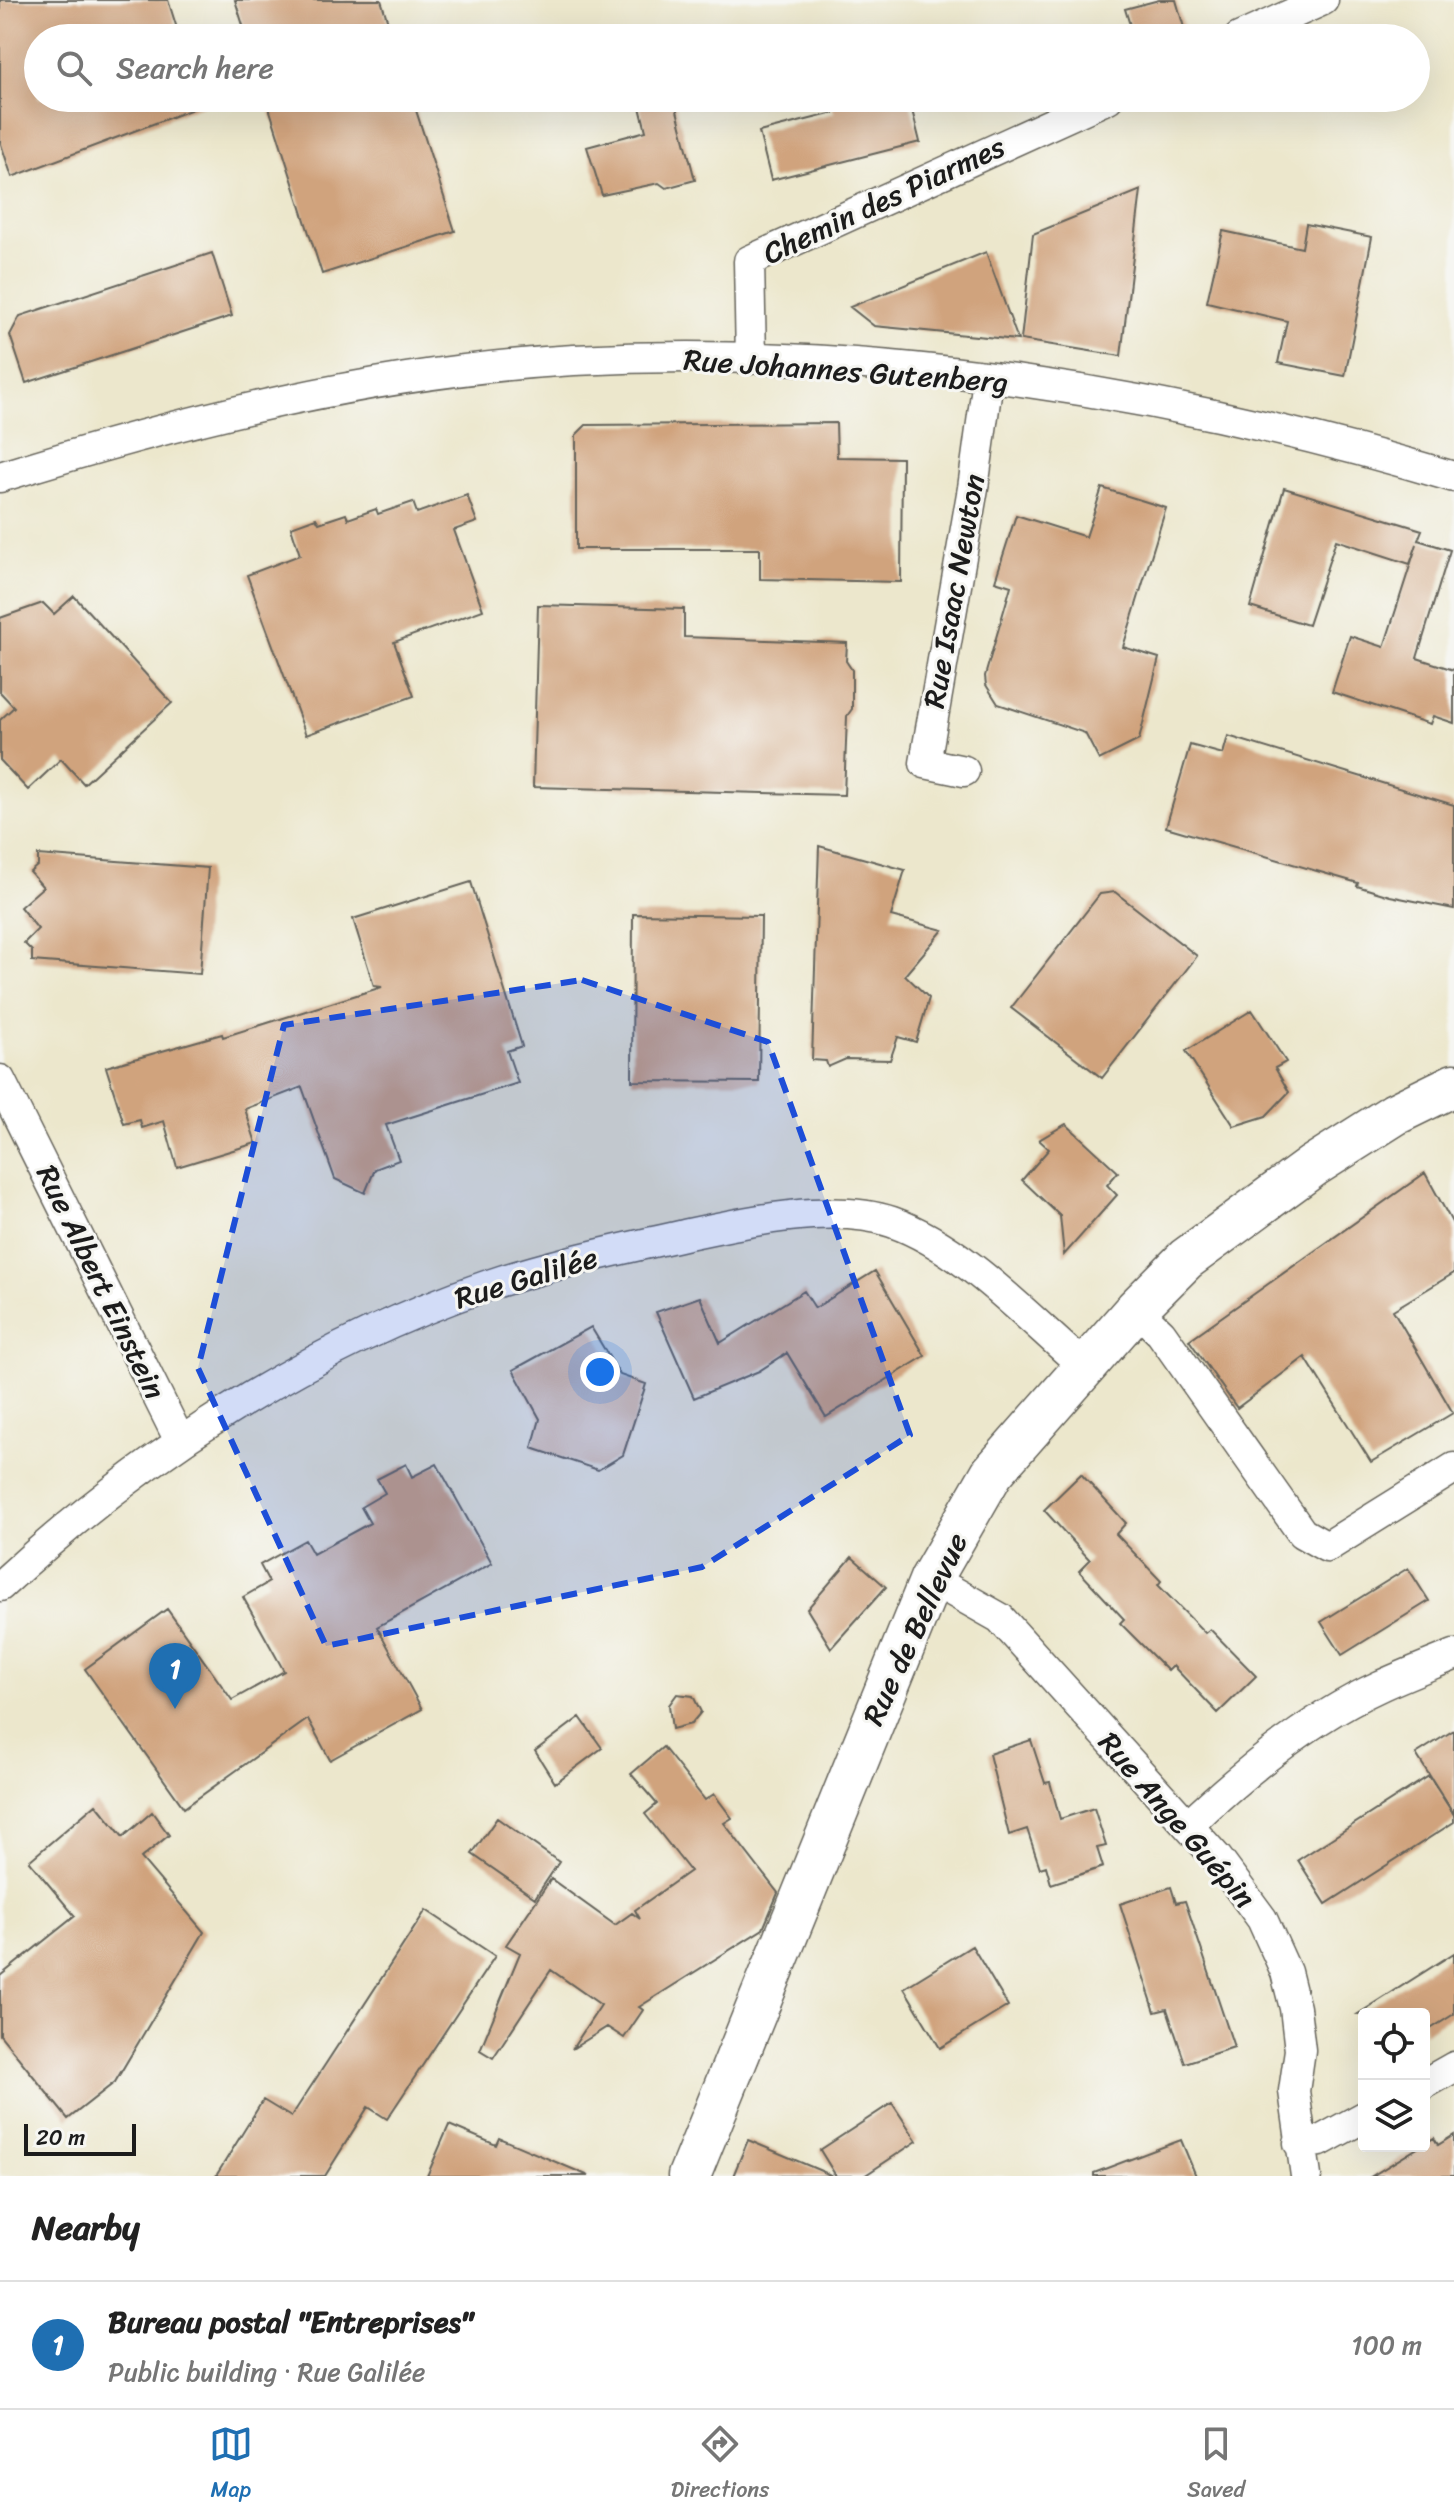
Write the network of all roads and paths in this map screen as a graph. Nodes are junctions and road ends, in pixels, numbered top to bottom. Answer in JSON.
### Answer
{"nodes":[{"id":1,"x":1323,"y":0,"type":"edge"},
{"id":2,"x":1270,"y":24,"type":"edge"},
{"id":3,"x":1077,"y":112,"type":"edge"},
{"id":4,"x":751,"y":359,"type":"junction"},
{"id":5,"x":988,"y":379,"type":"junction"},
{"id":6,"x":0,"y":477,"type":"edge"},
{"id":7,"x":1454,"y":477,"type":"edge"},
{"id":8,"x":964,"y":771,"type":"dead end"},
{"id":9,"x":0,"y":1080,"type":"edge"},
{"id":10,"x":1454,"y":1085,"type":"edge"},
{"id":11,"x":1136,"y":1309,"type":"junction"},
{"id":12,"x":1084,"y":1366,"type":"junction"},
{"id":13,"x":180,"y":1441,"type":"junction"},
{"id":14,"x":1454,"y":1468,"type":"edge"},
{"id":15,"x":931,"y":1579,"type":"junction"},
{"id":16,"x":0,"y":1586,"type":"edge"},
{"id":17,"x":1454,"y":1655,"type":"edge"},
{"id":18,"x":1188,"y":1825,"type":"junction"},
{"id":19,"x":1454,"y":2067,"type":"edge"},
{"id":20,"x":1430,"y":2081,"type":"edge"},
{"id":21,"x":1358,"y":2120,"type":"edge"},
{"id":22,"x":1299,"y":2143,"type":"junction"},
{"id":23,"x":689,"y":2176,"type":"edge"},
{"id":24,"x":1306,"y":2176,"type":"edge"}],
"edges":[{"from":1,"to":2,"type":"street"},
{"from":3,"to":4,"type":"street","name":"Chemin des Piarmes"},
{"from":4,"to":5,"type":"street","name":"Rue Johannes Gutenberg"},
{"from":4,"to":6,"type":"street","name":"Rue Johannes Gutenberg"},
{"from":5,"to":7,"type":"street","name":"Rue Johannes Gutenberg"},
{"from":5,"to":8,"type":"street","name":"Rue Isaac Newton"},
{"from":9,"to":13,"type":"street","name":"Rue Albert Einstein"},
{"from":10,"to":11,"type":"street","name":"Rue de Bellevue"},
{"from":11,"to":12,"type":"street","name":"Rue de Bellevue"},
{"from":11,"to":14,"type":"street"},
{"from":12,"to":13,"type":"street","name":"Rue Galilée"},
{"from":12,"to":15,"type":"street","name":"Rue de Bellevue"},
{"from":13,"to":16,"type":"street","name":"Rue Galilée"},
{"from":15,"to":18,"type":"street","name":"Rue Ange Guépin"},
{"from":15,"to":23,"type":"street","name":"Rue de Bellevue"},
{"from":17,"to":18,"type":"street"},
{"from":18,"to":22,"type":"street","name":"Rue Ange Guépin"},
{"from":19,"to":20,"type":"street"},
{"from":21,"to":22,"type":"street"},
{"from":22,"to":24,"type":"street","name":"Rue Ange Guépin"}]}
